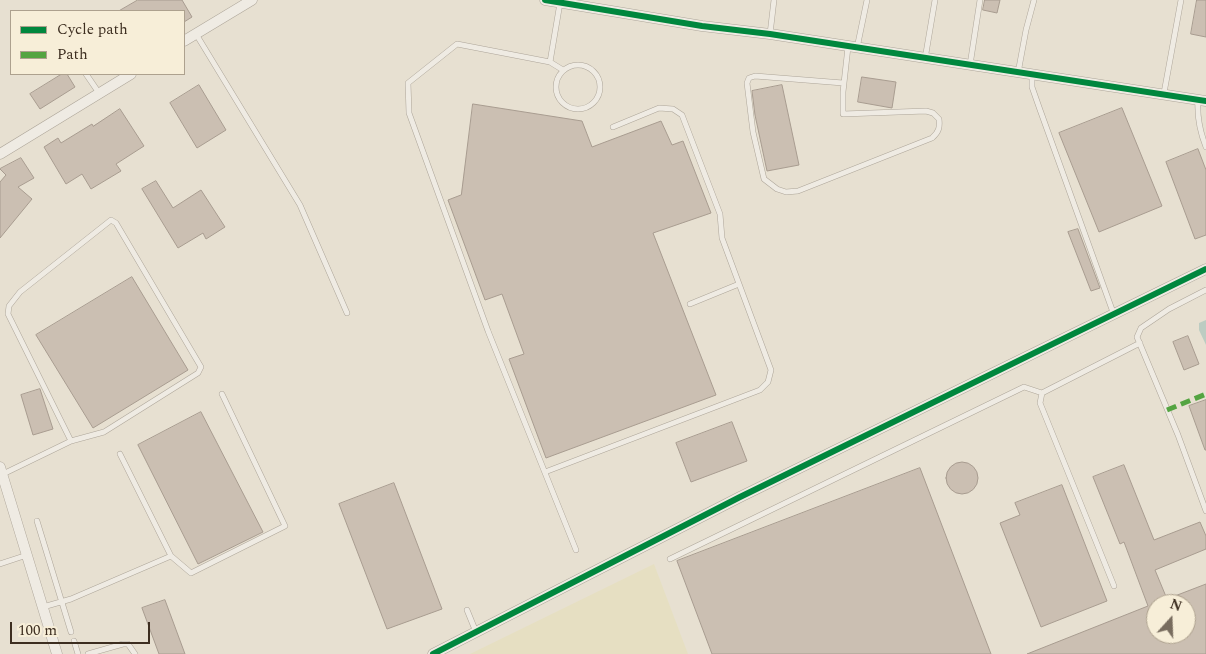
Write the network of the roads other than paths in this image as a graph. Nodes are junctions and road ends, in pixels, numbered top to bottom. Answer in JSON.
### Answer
{"nodes":[{"id":1,"x":545,"y":0,"type":"edge"},
{"id":2,"x":774,"y":0,"type":"edge"},
{"id":3,"x":867,"y":0,"type":"edge"},
{"id":4,"x":935,"y":0,"type":"edge"},
{"id":5,"x":980,"y":0,"type":"edge"},
{"id":6,"x":1034,"y":0,"type":"edge"},
{"id":7,"x":1180,"y":0,"type":"edge"},
{"id":8,"x":249,"y":1,"type":"edge"},
{"id":9,"x":560,"y":3,"type":"junction"},
{"id":10,"x":599,"y":5,"type":"edge"},
{"id":11,"x":196,"y":34,"type":"junction"},
{"id":12,"x":770,"y":34,"type":"junction"},
{"id":13,"x":185,"y":40,"type":"edge"},
{"id":14,"x":853,"y":47,"type":"junction"},
{"id":15,"x":925,"y":58,"type":"junction"},
{"id":16,"x":550,"y":62,"type":"junction"},
{"id":17,"x":970,"y":66,"type":"junction"},
{"id":18,"x":563,"y":70,"type":"junction"},
{"id":19,"x":1018,"y":73,"type":"junction"},
{"id":20,"x":87,"y":75,"type":"edge"},
{"id":21,"x":129,"y":75,"type":"edge"},
{"id":22,"x":1032,"y":75,"type":"junction"},
{"id":23,"x":843,"y":83,"type":"junction"},
{"id":24,"x":99,"y":93,"type":"junction"},
{"id":25,"x":1164,"y":93,"type":"junction"},
{"id":26,"x":1202,"y":100,"type":"edge"},
{"id":27,"x":613,"y":127,"type":"dead end"},
{"id":28,"x":1206,"y":146,"type":"edge"},
{"id":29,"x":0,"y":154,"type":"edge"},
{"id":30,"x":1206,"y":269,"type":"edge"},
{"id":31,"x":740,"y":284,"type":"junction"},
{"id":32,"x":1206,"y":290,"type":"edge"},
{"id":33,"x":690,"y":304,"type":"dead end"},
{"id":34,"x":347,"y":313,"type":"dead end"},
{"id":35,"x":1114,"y":315,"type":"junction"},
{"id":36,"x":1140,"y":343,"type":"junction"},
{"id":37,"x":1042,"y":393,"type":"junction"},
{"id":38,"x":222,"y":394,"type":"dead end"},
{"id":39,"x":71,"y":442,"type":"junction"},
{"id":40,"x":120,"y":454,"type":"dead end"},
{"id":41,"x":545,"y":472,"type":"junction"},
{"id":42,"x":1,"y":475,"type":"edge"},
{"id":43,"x":1206,"y":510,"type":"edge"},
{"id":44,"x":38,"y":520,"type":"dead end"},
{"id":45,"x":576,"y":550,"type":"dead end"},
{"id":46,"x":27,"y":555,"type":"junction"},
{"id":47,"x":171,"y":556,"type":"junction"},
{"id":48,"x":670,"y":559,"type":"dead end"},
{"id":49,"x":0,"y":564,"type":"edge"},
{"id":50,"x":1114,"y":586,"type":"dead end"},
{"id":51,"x":62,"y":602,"type":"junction"},
{"id":52,"x":42,"y":608,"type":"junction"},
{"id":53,"x":467,"y":610,"type":"dead end"},
{"id":54,"x":71,"y":632,"type":"dead end"},
{"id":55,"x":476,"y":633,"type":"junction"},
{"id":56,"x":74,"y":641,"type":"dead end"},
{"id":57,"x":57,"y":654,"type":"edge"},
{"id":58,"x":78,"y":654,"type":"edge"},
{"id":59,"x":88,"y":654,"type":"edge"},
{"id":60,"x":134,"y":654,"type":"edge"},
{"id":61,"x":434,"y":654,"type":"edge"}],
"edges":[{"from":1,"to":9,"type":"street"},
{"from":2,"to":12,"type":"lane"},
{"from":3,"to":14,"type":"lane"},
{"from":4,"to":15,"type":"lane"},
{"from":5,"to":17,"type":"lane"},
{"from":6,"to":19,"type":"lane"},
{"from":7,"to":25,"type":"lane"},
{"from":8,"to":11,"type":"street"},
{"from":9,"to":10,"type":"street"},
{"from":9,"to":16,"type":"lane"},
{"from":10,"to":12,"type":"street"},
{"from":11,"to":13,"type":"street"},
{"from":11,"to":34,"type":"lane"},
{"from":12,"to":14,"type":"street"},
{"from":14,"to":15,"type":"street"},
{"from":14,"to":23,"type":"lane"},
{"from":15,"to":17,"type":"street"},
{"from":16,"to":18,"type":"lane"},
{"from":16,"to":41,"type":"lane"},
{"from":17,"to":19,"type":"street"},
{"from":18,"to":18,"type":"lane"},
{"from":19,"to":22,"type":"street"},
{"from":20,"to":24,"type":"lane"},
{"from":21,"to":24,"type":"street"},
{"from":22,"to":25,"type":"street"},
{"from":22,"to":35,"type":"lane"},
{"from":23,"to":23,"type":"lane"},
{"from":24,"to":29,"type":"street"},
{"from":25,"to":26,"type":"street"},
{"from":26,"to":28,"type":"lane"},
{"from":27,"to":31,"type":"lane"},
{"from":30,"to":35,"type":"street"},
{"from":31,"to":33,"type":"lane"},
{"from":31,"to":41,"type":"lane"},
{"from":32,"to":36,"type":"lane"},
{"from":35,"to":55,"type":"street"},
{"from":36,"to":37,"type":"lane"},
{"from":36,"to":43,"type":"lane"},
{"from":37,"to":48,"type":"lane"},
{"from":37,"to":50,"type":"lane"},
{"from":38,"to":47,"type":"lane"},
{"from":39,"to":39,"type":"lane"},
{"from":39,"to":42,"type":"lane"},
{"from":40,"to":47,"type":"lane"},
{"from":41,"to":45,"type":"lane"},
{"from":42,"to":46,"type":"street"},
{"from":44,"to":51,"type":"lane"},
{"from":46,"to":49,"type":"lane"},
{"from":46,"to":52,"type":"street"},
{"from":47,"to":51,"type":"lane"},
{"from":51,"to":52,"type":"lane"},
{"from":51,"to":54,"type":"lane"},
{"from":52,"to":57,"type":"street"},
{"from":53,"to":55,"type":"lane"},
{"from":55,"to":61,"type":"street"},
{"from":56,"to":58,"type":"lane"},
{"from":59,"to":60,"type":"lane"}]}
